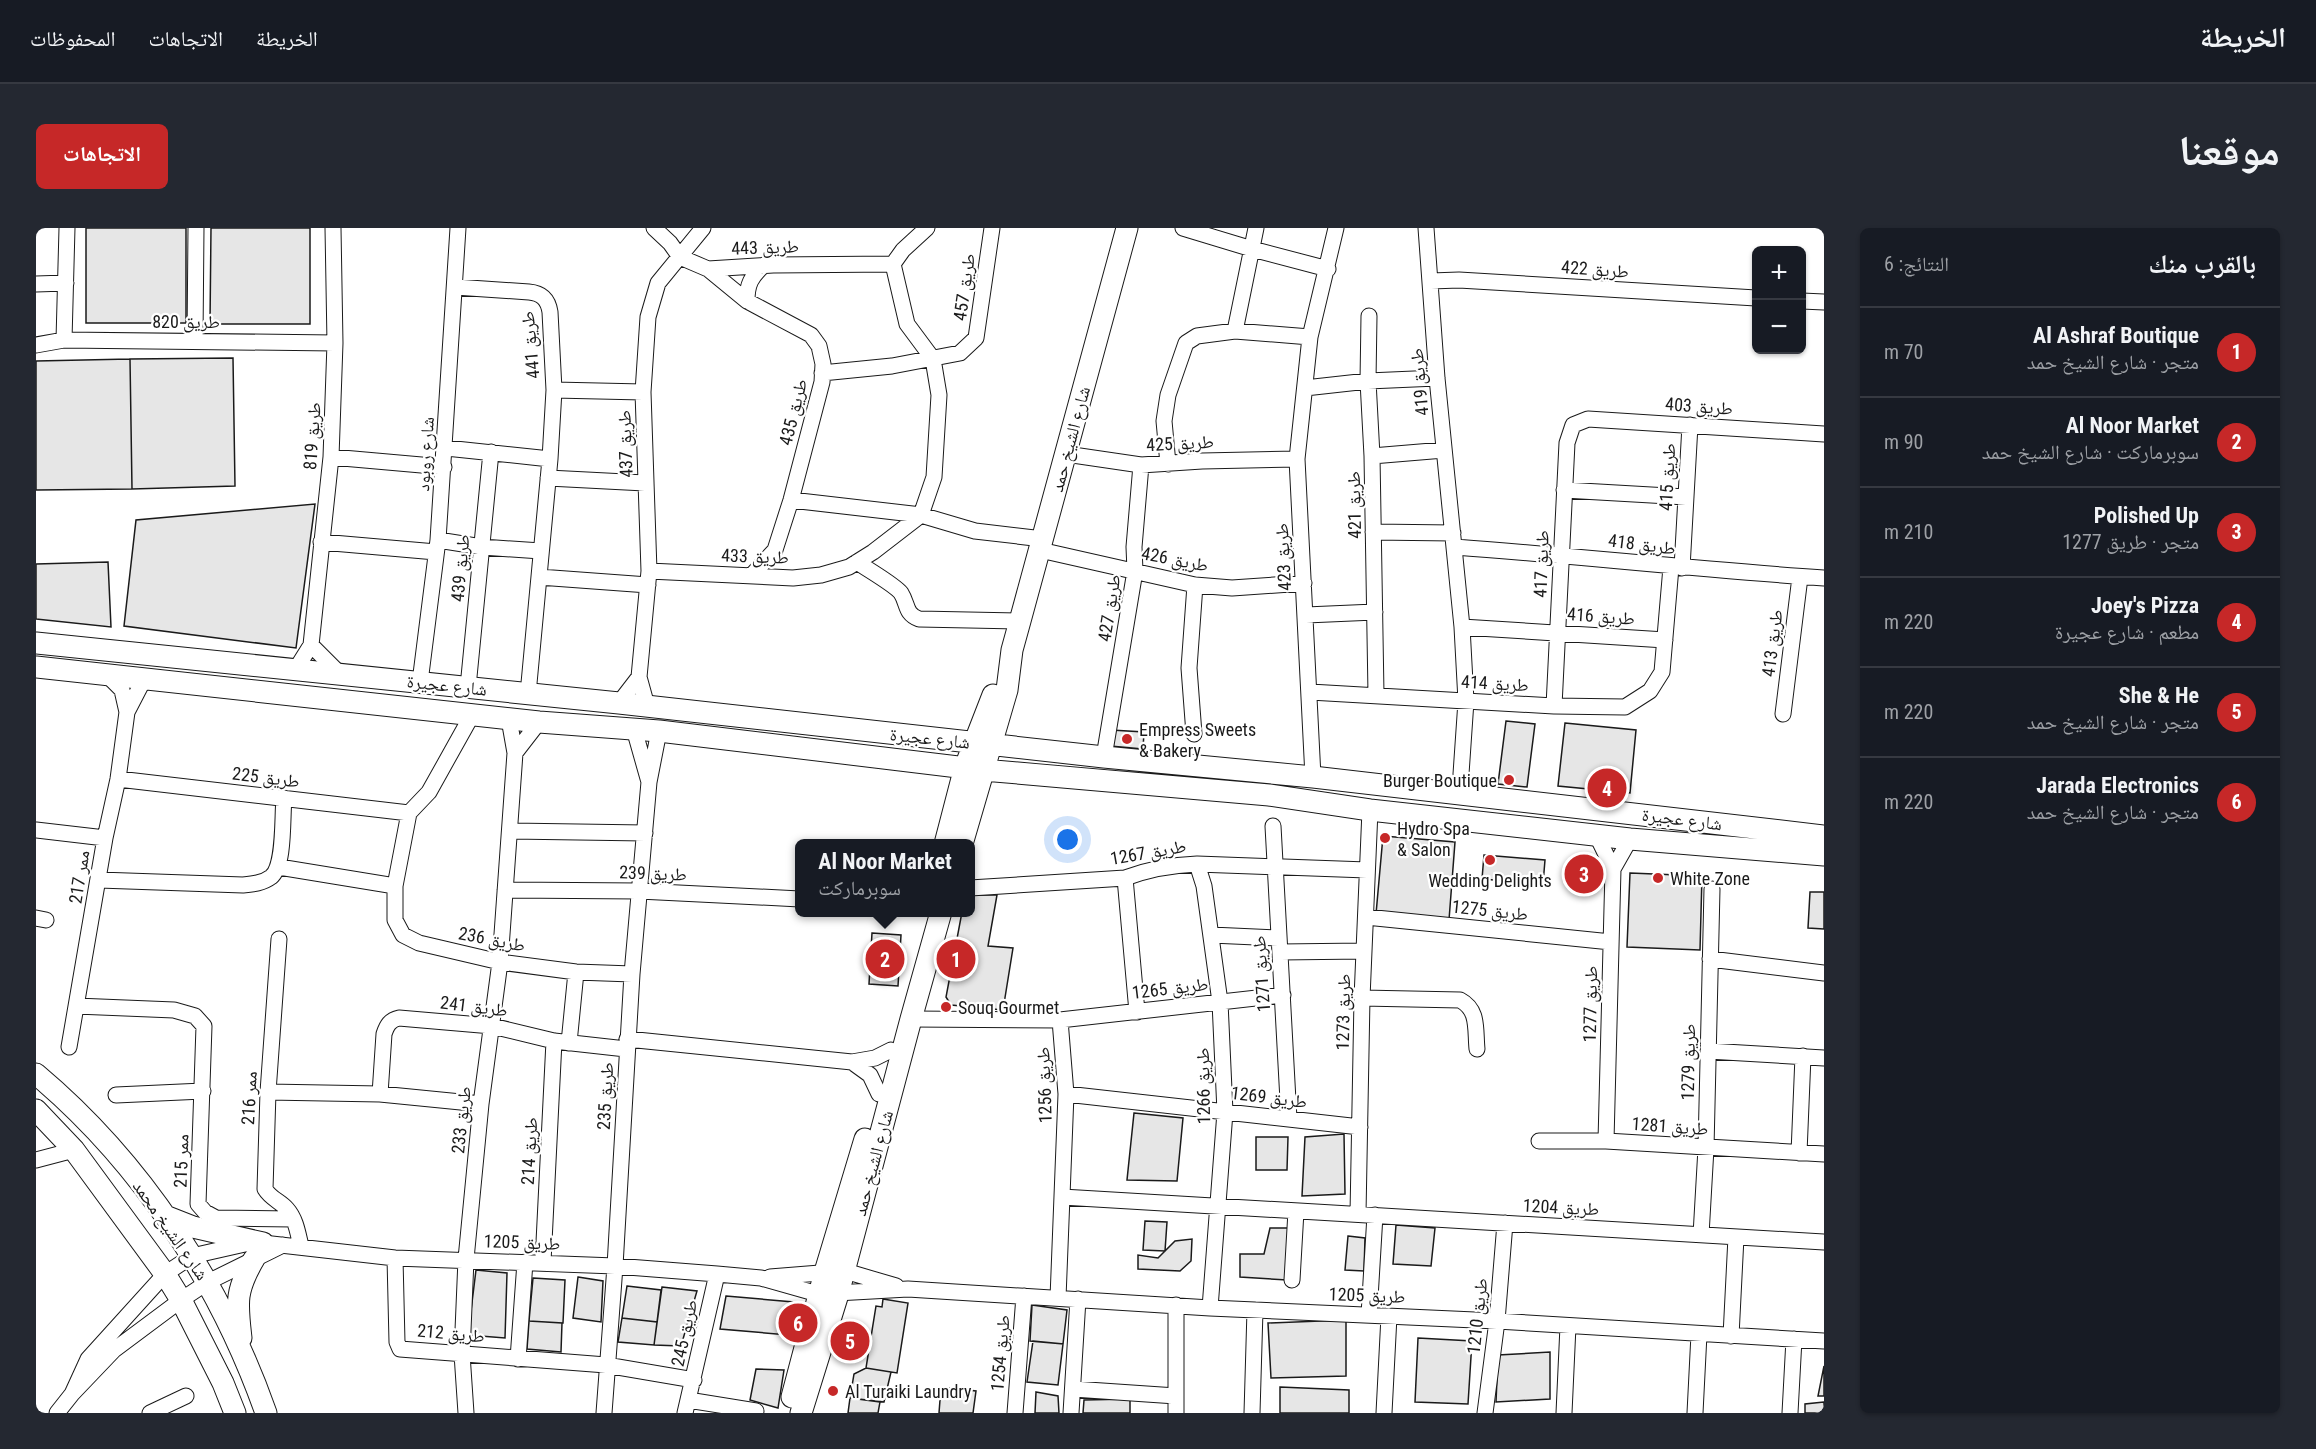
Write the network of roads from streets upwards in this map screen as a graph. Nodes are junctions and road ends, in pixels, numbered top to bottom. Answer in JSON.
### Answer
{"nodes":[{"id":1,"x":67,"y":228,"type":"edge"},
{"id":2,"x":196,"y":228,"type":"edge"},
{"id":3,"x":333,"y":228,"type":"edge"},
{"id":4,"x":458,"y":228,"type":"edge"},
{"id":5,"x":654,"y":228,"type":"edge"},
{"id":6,"x":703,"y":228,"type":"edge"},
{"id":7,"x":927,"y":228,"type":"edge"},
{"id":8,"x":992,"y":228,"type":"edge"},
{"id":9,"x":1127,"y":228,"type":"edge"},
{"id":10,"x":1183,"y":228,"type":"edge"},
{"id":11,"x":1256,"y":228,"type":"edge"},
{"id":12,"x":1336,"y":228,"type":"edge"},
{"id":13,"x":1426,"y":228,"type":"edge"},
{"id":14,"x":1252,"y":249,"type":"junction"},
{"id":15,"x":680,"y":257,"type":"junction"},
{"id":16,"x":893,"y":264,"type":"junction"},
{"id":17,"x":764,"y":265,"type":"junction"},
{"id":18,"x":708,"y":269,"type":"junction"},
{"id":19,"x":1328,"y":269,"type":"junction"},
{"id":20,"x":1431,"y":281,"type":"junction"},
{"id":21,"x":66,"y":283,"type":"junction"},
{"id":22,"x":36,"y":284,"type":"edge"},
{"id":23,"x":455,"y":287,"type":"junction"},
{"id":24,"x":1752,"y":298,"type":"edge"},
{"id":25,"x":747,"y":301,"type":"junction"},
{"id":26,"x":1806,"y":301,"type":"edge"},
{"id":27,"x":1824,"y":302,"type":"edge"},
{"id":28,"x":1369,"y":316,"type":"dead end"},
{"id":29,"x":1235,"y":331,"type":"junction"},
{"id":30,"x":1310,"y":337,"type":"junction"},
{"id":31,"x":64,"y":340,"type":"junction"},
{"id":32,"x":195,"y":340,"type":"junction"},
{"id":33,"x":335,"y":343,"type":"junction"},
{"id":34,"x":36,"y":345,"type":"edge"},
{"id":35,"x":933,"y":359,"type":"junction"},
{"id":36,"x":822,"y":373,"type":"junction"},
{"id":37,"x":1437,"y":378,"type":"junction"},
{"id":38,"x":1368,"y":381,"type":"junction"},
{"id":39,"x":1305,"y":388,"type":"junction"},
{"id":40,"x":554,"y":390,"type":"junction"},
{"id":41,"x":643,"y":392,"type":"junction"},
{"id":42,"x":1572,"y":425,"type":"joint"},
{"id":43,"x":1690,"y":425,"type":"junction"},
{"id":44,"x":1824,"y":434,"type":"edge"},
{"id":45,"x":446,"y":448,"type":"junction"},
{"id":46,"x":1444,"y":450,"type":"junction"},
{"id":47,"x":491,"y":452,"type":"junction"},
{"id":48,"x":1066,"y":454,"type":"junction"},
{"id":49,"x":1372,"y":456,"type":"junction"},
{"id":50,"x":331,"y":457,"type":"junction"},
{"id":51,"x":550,"y":459,"type":"junction"},
{"id":52,"x":1297,"y":459,"type":"junction"},
{"id":53,"x":1168,"y":464,"type":"junction"},
{"id":54,"x":1141,"y":465,"type":"junction"},
{"id":55,"x":444,"y":467,"type":"junction"},
{"id":56,"x":548,"y":478,"type":"junction"},
{"id":57,"x":645,"y":483,"type":"junction"},
{"id":58,"x":1564,"y":490,"type":"junction"},
{"id":59,"x":1686,"y":497,"type":"junction"},
{"id":60,"x":791,"y":500,"type":"junction"},
{"id":61,"x":921,"y":515,"type":"junction"},
{"id":62,"x":1374,"y":532,"type":"junction"},
{"id":63,"x":1454,"y":540,"type":"junction"},
{"id":64,"x":321,"y":542,"type":"junction"},
{"id":65,"x":1041,"y":544,"type":"junction"},
{"id":66,"x":437,"y":546,"type":"junction"},
{"id":67,"x":482,"y":547,"type":"junction"},
{"id":68,"x":775,"y":550,"type":"junction"},
{"id":69,"x":541,"y":551,"type":"junction"},
{"id":70,"x":1561,"y":554,"type":"junction"},
{"id":71,"x":857,"y":562,"type":"junction"},
{"id":72,"x":1676,"y":568,"type":"junction"},
{"id":73,"x":1135,"y":571,"type":"junction"},
{"id":74,"x":751,"y":576,"type":"junction"},
{"id":75,"x":539,"y":577,"type":"junction"},
{"id":76,"x":1800,"y":577,"type":"junction"},
{"id":77,"x":648,"y":578,"type":"junction"},
{"id":78,"x":793,"y":578,"type":"junction"},
{"id":79,"x":1824,"y":578,"type":"edge"},
{"id":80,"x":1304,"y":584,"type":"junction"},
{"id":81,"x":1195,"y":585,"type":"junction"},
{"id":82,"x":1376,"y":612,"type":"junction"},
{"id":83,"x":1306,"y":615,"type":"junction"},
{"id":84,"x":1020,"y":621,"type":"junction"},
{"id":85,"x":1462,"y":627,"type":"junction"},
{"id":86,"x":1558,"y":633,"type":"junction"},
{"id":87,"x":1665,"y":640,"type":"junction"},
{"id":88,"x":36,"y":643,"type":"edge"},
{"id":89,"x":311,"y":645,"type":"junction"},
{"id":90,"x":36,"y":667,"type":"edge"},
{"id":91,"x":296,"y":669,"type":"junction"},
{"id":92,"x":1662,"y":672,"type":"joint"},
{"id":93,"x":340,"y":674,"type":"junction"},
{"id":94,"x":107,"y":675,"type":"junction"},
{"id":95,"x":639,"y":677,"type":"junction"},
{"id":96,"x":148,"y":680,"type":"junction"},
{"id":97,"x":420,"y":682,"type":"junction"},
{"id":98,"x":468,"y":687,"type":"junction"},
{"id":99,"x":1310,"y":692,"type":"junction"},
{"id":100,"x":528,"y":694,"type":"junction"},
{"id":101,"x":1376,"y":694,"type":"junction"},
{"id":102,"x":1466,"y":701,"type":"junction"},
{"id":103,"x":619,"y":703,"type":"junction"},
{"id":104,"x":646,"y":706,"type":"junction"},
{"id":105,"x":1554,"y":706,"type":"junction"},
{"id":106,"x":127,"y":712,"type":"junction"},
{"id":107,"x":472,"y":714,"type":"junction"},
{"id":108,"x":1783,"y":714,"type":"dead end"},
{"id":109,"x":509,"y":719,"type":"junction"},
{"id":110,"x":540,"y":722,"type":"junction"},
{"id":111,"x":634,"y":729,"type":"junction"},
{"id":112,"x":660,"y":731,"type":"junction"},
{"id":113,"x":1194,"y":734,"type":"dead end"},
{"id":114,"x":983,"y":744,"type":"junction"},
{"id":115,"x":515,"y":753,"type":"junction"},
{"id":116,"x":1104,"y":757,"type":"junction"},
{"id":117,"x":974,"y":768,"type":"junction"},
{"id":118,"x":1313,"y":777,"type":"junction"},
{"id":119,"x":118,"y":779,"type":"junction"},
{"id":120,"x":649,"y":782,"type":"junction"},
{"id":121,"x":1460,"y":783,"type":"junction"},
{"id":122,"x":284,"y":798,"type":"junction"},
{"id":123,"x":1370,"y":810,"type":"junction"},
{"id":124,"x":409,"y":813,"type":"junction"},
{"id":125,"x":1273,"y":826,"type":"dead end"},
{"id":126,"x":36,"y":830,"type":"edge"},
{"id":127,"x":511,"y":831,"type":"junction"},
{"id":128,"x":645,"y":833,"type":"junction"},
{"id":129,"x":1596,"y":834,"type":"junction"},
{"id":130,"x":1824,"y":836,"type":"edge"},
{"id":131,"x":105,"y":838,"type":"junction"},
{"id":132,"x":947,"y":839,"type":"edge"},
{"id":133,"x":963,"y":839,"type":"edge"},
{"id":134,"x":1630,"y":839,"type":"junction"},
{"id":135,"x":1824,"y":855,"type":"edge"},
{"id":136,"x":1197,"y":864,"type":"junction"},
{"id":137,"x":1274,"y":866,"type":"junction"},
{"id":138,"x":279,"y":867,"type":"junction"},
{"id":139,"x":1613,"y":869,"type":"junction"},
{"id":140,"x":1367,"y":870,"type":"junction"},
{"id":141,"x":1125,"y":878,"type":"junction"},
{"id":142,"x":99,"y":880,"type":"junction"},
{"id":143,"x":394,"y":886,"type":"junction"},
{"id":144,"x":975,"y":888,"type":"edge"},
{"id":145,"x":1712,"y":889,"type":"dead end"},
{"id":146,"x":505,"y":890,"type":"junction"},
{"id":147,"x":639,"y":891,"type":"junction"},
{"id":148,"x":795,"y":899,"type":"edge"},
{"id":149,"x":926,"y":917,"type":"edge"},
{"id":150,"x":940,"y":917,"type":"edge"},
{"id":151,"x":1366,"y":917,"type":"junction"},
{"id":152,"x":1211,"y":935,"type":"junction"},
{"id":153,"x":279,"y":939,"type":"dead end"},
{"id":154,"x":1611,"y":942,"type":"junction"},
{"id":155,"x":1279,"y":945,"type":"junction"},
{"id":156,"x":1364,"y":951,"type":"junction"},
{"id":157,"x":1710,"y":959,"type":"junction"},
{"id":158,"x":500,"y":962,"type":"junction"},
{"id":159,"x":576,"y":972,"type":"junction"},
{"id":160,"x":1824,"y":973,"type":"edge"},
{"id":161,"x":632,"y":974,"type":"junction"},
{"id":162,"x":1283,"y":995,"type":"junction"},
{"id":163,"x":1362,"y":998,"type":"junction"},
{"id":164,"x":1220,"y":1002,"type":"junction"},
{"id":165,"x":76,"y":1006,"type":"junction"},
{"id":166,"x":1137,"y":1011,"type":"junction"},
{"id":167,"x":911,"y":1019,"type":"junction"},
{"id":168,"x":1060,"y":1020,"type":"junction"},
{"id":169,"x":492,"y":1026,"type":"junction"},
{"id":170,"x":562,"y":1042,"type":"junction"},
{"id":171,"x":627,"y":1044,"type":"junction"},
{"id":172,"x":69,"y":1047,"type":"dead end"},
{"id":173,"x":1477,"y":1049,"type":"dead end"},
{"id":174,"x":891,"y":1050,"type":"junction"},
{"id":175,"x":1708,"y":1051,"type":"junction"},
{"id":176,"x":1803,"y":1056,"type":"junction"},
{"id":177,"x":1824,"y":1058,"type":"edge"},
{"id":178,"x":852,"y":1062,"type":"junction"},
{"id":179,"x":36,"y":1074,"type":"edge"},
{"id":180,"x":202,"y":1091,"type":"junction"},
{"id":181,"x":268,"y":1092,"type":"junction"},
{"id":182,"x":380,"y":1094,"type":"junction"},
{"id":183,"x":879,"y":1094,"type":"junction"},
{"id":184,"x":1066,"y":1094,"type":"junction"},
{"id":185,"x":116,"y":1095,"type":"dead end"},
{"id":186,"x":481,"y":1104,"type":"junction"},
{"id":187,"x":36,"y":1110,"type":"edge"},
{"id":188,"x":1225,"y":1112,"type":"junction"},
{"id":189,"x":1289,"y":1119,"type":"junction"},
{"id":190,"x":1360,"y":1126,"type":"junction"},
{"id":191,"x":1539,"y":1140,"type":"dead end"},
{"id":192,"x":1606,"y":1141,"type":"junction"},
{"id":193,"x":1706,"y":1148,"type":"junction"},
{"id":194,"x":74,"y":1150,"type":"junction"},
{"id":195,"x":1799,"y":1153,"type":"junction"},
{"id":196,"x":1824,"y":1154,"type":"edge"},
{"id":197,"x":36,"y":1160,"type":"edge"},
{"id":198,"x":1062,"y":1197,"type":"junction"},
{"id":199,"x":1218,"y":1207,"type":"junction"},
{"id":200,"x":1296,"y":1211,"type":"junction"},
{"id":201,"x":1358,"y":1214,"type":"junction"},
{"id":202,"x":1375,"y":1215,"type":"junction"},
{"id":203,"x":165,"y":1216,"type":"junction"},
{"id":204,"x":293,"y":1219,"type":"junction"},
{"id":205,"x":1505,"y":1223,"type":"junction"},
{"id":206,"x":1701,"y":1235,"type":"junction"},
{"id":207,"x":1736,"y":1237,"type":"junction"},
{"id":208,"x":1824,"y":1242,"type":"edge"},
{"id":209,"x":301,"y":1246,"type":"junction"},
{"id":210,"x":267,"y":1249,"type":"junction"},
{"id":211,"x":192,"y":1256,"type":"junction"},
{"id":212,"x":395,"y":1258,"type":"junction"},
{"id":213,"x":466,"y":1259,"type":"junction"},
{"id":214,"x":525,"y":1262,"type":"junction"},
{"id":215,"x":543,"y":1262,"type":"junction"},
{"id":216,"x":615,"y":1266,"type":"junction"},
{"id":217,"x":835,"y":1272,"type":"junction"},
{"id":218,"x":165,"y":1274,"type":"junction"},
{"id":219,"x":717,"y":1274,"type":"junction"},
{"id":220,"x":761,"y":1278,"type":"junction"},
{"id":221,"x":1292,"y":1280,"type":"dead end"},
{"id":222,"x":208,"y":1282,"type":"junction"},
{"id":223,"x":908,"y":1289,"type":"junction"},
{"id":224,"x":828,"y":1294,"type":"junction"},
{"id":225,"x":1024,"y":1296,"type":"junction"},
{"id":226,"x":1058,"y":1298,"type":"junction"},
{"id":227,"x":1078,"y":1299,"type":"junction"},
{"id":228,"x":181,"y":1300,"type":"junction"},
{"id":229,"x":1176,"y":1305,"type":"junction"},
{"id":230,"x":1210,"y":1308,"type":"junction"},
{"id":231,"x":1255,"y":1310,"type":"junction"},
{"id":232,"x":1369,"y":1315,"type":"junction"},
{"id":233,"x":1389,"y":1316,"type":"junction"},
{"id":234,"x":1497,"y":1321,"type":"junction"},
{"id":235,"x":1568,"y":1326,"type":"junction"},
{"id":236,"x":1699,"y":1334,"type":"junction"},
{"id":237,"x":1731,"y":1336,"type":"junction"},
{"id":238,"x":1794,"y":1339,"type":"junction"},
{"id":239,"x":1824,"y":1341,"type":"edge"},
{"id":240,"x":462,"y":1354,"type":"junction"},
{"id":241,"x":244,"y":1356,"type":"junction"},
{"id":242,"x":518,"y":1359,"type":"junction"},
{"id":243,"x":606,"y":1365,"type":"junction"},
{"id":244,"x":694,"y":1380,"type":"junction"},
{"id":245,"x":1073,"y":1389,"type":"junction"},
{"id":246,"x":72,"y":1394,"type":"junction"},
{"id":247,"x":186,"y":1396,"type":"dead end"},
{"id":248,"x":1176,"y":1396,"type":"junction"},
{"id":249,"x":686,"y":1407,"type":"edge"},
{"id":250,"x":756,"y":1412,"type":"dead end"},
{"id":251,"x":57,"y":1413,"type":"edge"},
{"id":252,"x":150,"y":1413,"type":"edge"},
{"id":253,"x":235,"y":1413,"type":"edge"},
{"id":254,"x":266,"y":1413,"type":"edge"},
{"id":255,"x":466,"y":1413,"type":"edge"},
{"id":256,"x":604,"y":1413,"type":"edge"},
{"id":257,"x":788,"y":1413,"type":"edge"},
{"id":258,"x":801,"y":1413,"type":"edge"},
{"id":259,"x":1015,"y":1413,"type":"edge"},
{"id":260,"x":1071,"y":1413,"type":"edge"},
{"id":261,"x":1176,"y":1413,"type":"edge"},
{"id":262,"x":1252,"y":1413,"type":"edge"},
{"id":263,"x":1384,"y":1413,"type":"edge"},
{"id":264,"x":1485,"y":1413,"type":"edge"},
{"id":265,"x":1564,"y":1413,"type":"edge"},
{"id":266,"x":1695,"y":1413,"type":"edge"},
{"id":267,"x":1790,"y":1413,"type":"edge"}],
"edges":[{"from":1,"to":21,"type":"street"},
{"from":2,"to":32,"type":"street"},
{"from":3,"to":33,"type":"street","name":"طريق 819"},
{"from":4,"to":23,"type":"street","name":"شارع روبود"},
{"from":5,"to":15,"type":"street","name":"طريق 443"},
{"from":6,"to":15,"type":"street","name":"طريق 437"},
{"from":7,"to":16,"type":"street"},
{"from":8,"to":35,"type":"street","name":"طريق 457"},
{"from":9,"to":48,"type":"street","name":"شارع الشيخ حمد"},
{"from":10,"to":14,"type":"street"},
{"from":11,"to":14,"type":"street"},
{"from":12,"to":19,"type":"street","name":"طريق 423"},
{"from":13,"to":20,"type":"street","name":"طريق 419"},
{"from":14,"to":19,"type":"street"},
{"from":14,"to":29,"type":"street"},
{"from":15,"to":18,"type":"street","name":"طريق 443"},
{"from":15,"to":41,"type":"street","name":"طريق 437"},
{"from":16,"to":17,"type":"street","name":"طريق 443"},
{"from":16,"to":35,"type":"street"},
{"from":17,"to":18,"type":"street","name":"طريق 443"},
{"from":17,"to":25,"type":"street"},
{"from":18,"to":25,"type":"street","name":"طريق 435"},
{"from":19,"to":30,"type":"street","name":"طريق 423"},
{"from":20,"to":24,"type":"street","name":"طريق 422"},
{"from":20,"to":37,"type":"street","name":"طريق 419"},
{"from":21,"to":22,"type":"street"},
{"from":21,"to":31,"type":"street"},
{"from":23,"to":40,"type":"street","name":"طريق 441"},
{"from":23,"to":45,"type":"street","name":"شارع روبود"},
{"from":25,"to":36,"type":"street","name":"طريق 435"},
{"from":26,"to":27,"type":"street"},
{"from":28,"to":38,"type":"street","name":"طريق 421"},
{"from":29,"to":30,"type":"street"},
{"from":29,"to":53,"type":"street"},
{"from":30,"to":39,"type":"street","name":"طريق 423"},
{"from":31,"to":32,"type":"street","name":"طريق 820"},
{"from":31,"to":34,"type":"street","name":"طريق 820"},
{"from":32,"to":33,"type":"street","name":"طريق 820"},
{"from":33,"to":50,"type":"street","name":"طريق 819"},
{"from":35,"to":36,"type":"street","name":"طريق 457"},
{"from":35,"to":61,"type":"street"},
{"from":36,"to":60,"type":"street","name":"طريق 435"},
{"from":37,"to":38,"type":"street"},
{"from":37,"to":46,"type":"street","name":"طريق 419"},
{"from":38,"to":39,"type":"street"},
{"from":38,"to":49,"type":"street","name":"طريق 421"},
{"from":39,"to":52,"type":"street","name":"طريق 423"},
{"from":40,"to":41,"type":"street","name":"طريق 441"},
{"from":40,"to":51,"type":"street"},
{"from":41,"to":57,"type":"street","name":"طريق 437"},
{"from":42,"to":43,"type":"street","name":"طريق 403"},
{"from":42,"to":58,"type":"street","name":"طريق 417"},
{"from":43,"to":44,"type":"street","name":"طريق 403"},
{"from":43,"to":59,"type":"street","name":"طريق 415"},
{"from":45,"to":47,"type":"street"},
{"from":45,"to":55,"type":"street","name":"شارع روبود"},
{"from":46,"to":49,"type":"street"},
{"from":46,"to":63,"type":"street","name":"طريق 419"},
{"from":47,"to":51,"type":"street"},
{"from":47,"to":67,"type":"street","name":"طريق 439"},
{"from":48,"to":54,"type":"street","name":"طريق 425"},
{"from":48,"to":65,"type":"street","name":"شارع الشيخ حمد"},
{"from":49,"to":62,"type":"street","name":"طريق 421"},
{"from":50,"to":55,"type":"street"},
{"from":50,"to":64,"type":"street","name":"طريق 819"},
{"from":51,"to":56,"type":"street"},
{"from":52,"to":53,"type":"street","name":"طريق 425"},
{"from":52,"to":80,"type":"street","name":"طريق 423"},
{"from":53,"to":54,"type":"street","name":"طريق 425"},
{"from":54,"to":73,"type":"street","name":"طريق 427"},
{"from":55,"to":66,"type":"street","name":"شارع روبود"},
{"from":56,"to":57,"type":"street"},
{"from":56,"to":69,"type":"street"},
{"from":57,"to":77,"type":"street","name":"طريق 437"},
{"from":58,"to":59,"type":"street"},
{"from":58,"to":70,"type":"street","name":"طريق 417"},
{"from":59,"to":72,"type":"street","name":"طريق 415"},
{"from":60,"to":61,"type":"street","name":"طريق 426"},
{"from":60,"to":68,"type":"street","name":"طريق 435"},
{"from":61,"to":65,"type":"street","name":"طريق 426"},
{"from":61,"to":71,"type":"street","name":"طريق 433"},
{"from":62,"to":63,"type":"street"},
{"from":62,"to":82,"type":"street","name":"طريق 421"},
{"from":63,"to":70,"type":"street","name":"طريق 418"},
{"from":63,"to":85,"type":"street","name":"طريق 419"},
{"from":64,"to":66,"type":"street"},
{"from":64,"to":89,"type":"street","name":"طريق 819"},
{"from":65,"to":73,"type":"street","name":"طريق 426"},
{"from":65,"to":84,"type":"street","name":"شارع الشيخ حمد"},
{"from":66,"to":67,"type":"street"},
{"from":66,"to":97,"type":"street","name":"شارع روبود"},
{"from":67,"to":69,"type":"street"},
{"from":67,"to":98,"type":"street","name":"طريق 439"},
{"from":68,"to":74,"type":"street","name":"طريق 435"},
{"from":68,"to":78,"type":"street"},
{"from":69,"to":75,"type":"street"},
{"from":70,"to":72,"type":"street","name":"طريق 418"},
{"from":70,"to":86,"type":"street","name":"طريق 417"},
{"from":71,"to":78,"type":"street","name":"طريق 433"},
{"from":71,"to":84,"type":"street"},
{"from":72,"to":76,"type":"street","name":"طريق 418"},
{"from":72,"to":87,"type":"street","name":"طريق 415"},
{"from":73,"to":81,"type":"street","name":"طريق 426"},
{"from":73,"to":116,"type":"street","name":"طريق 427"},
{"from":74,"to":77,"type":"street","name":"طريق 433"},
{"from":74,"to":78,"type":"street","name":"طريق 433"},
{"from":75,"to":77,"type":"street","name":"طريق 433"},
{"from":75,"to":100,"type":"street"},
{"from":76,"to":79,"type":"street","name":"طريق 418"},
{"from":76,"to":108,"type":"street","name":"طريق 413"},
{"from":77,"to":95,"type":"street","name":"طريق 437"},
{"from":80,"to":81,"type":"street","name":"طريق 426"},
{"from":80,"to":83,"type":"street","name":"طريق 423"},
{"from":81,"to":113,"type":"street"},
{"from":82,"to":83,"type":"street"},
{"from":82,"to":101,"type":"street","name":"طريق 421"},
{"from":83,"to":99,"type":"street","name":"طريق 423"},
{"from":84,"to":114,"type":"street","name":"شارع الشيخ حمد"},
{"from":85,"to":86,"type":"street","name":"طريق 416"},
{"from":85,"to":102,"type":"street","name":"طريق 419"},
{"from":86,"to":87,"type":"street","name":"طريق 416"},
{"from":86,"to":105,"type":"street","name":"طريق 417"},
{"from":87,"to":92,"type":"street","name":"طريق 415"},
{"from":88,"to":91,"type":"street","name":"شارع عجيرة"},
{"from":89,"to":91,"type":"street","name":"طريق 819"},
{"from":89,"to":93,"type":"street"},
{"from":90,"to":94,"type":"street","name":"شارع عجيرة"},
{"from":91,"to":93,"type":"street","name":"شارع عجيرة"},
{"from":92,"to":105,"type":"street","name":"طريق 414"},
{"from":93,"to":97,"type":"street","name":"شارع عجيرة"},
{"from":94,"to":96,"type":"street","name":"شارع عجيرة"},
{"from":94,"to":106,"type":"street","name":"ممر 217"},
{"from":95,"to":103,"type":"street"},
{"from":95,"to":104,"type":"street","name":"طريق 437"},
{"from":96,"to":106,"type":"street","name":"ممر 217"},
{"from":96,"to":107,"type":"street","name":"شارع عجيرة"},
{"from":97,"to":98,"type":"street","name":"شارع عجيرة"},
{"from":98,"to":100,"type":"street","name":"شارع عجيرة"},
{"from":99,"to":101,"type":"street","name":"طريق 414"},
{"from":99,"to":118,"type":"street","name":"طريق 423"},
{"from":100,"to":103,"type":"street","name":"شارع عجيرة"},
{"from":101,"to":102,"type":"street","name":"طريق 414"},
{"from":102,"to":105,"type":"street","name":"طريق 414"},
{"from":102,"to":121,"type":"street","name":"طريق 419"},
{"from":103,"to":104,"type":"street","name":"شارع عجيرة"},
{"from":104,"to":114,"type":"street","name":"شارع عجيرة"},
{"from":106,"to":119,"type":"street","name":"ممر 217"},
{"from":107,"to":109,"type":"street","name":"شارع عجيرة"},
{"from":107,"to":124,"type":"street"},
{"from":109,"to":110,"type":"street","name":"شارع عجيرة"},
{"from":109,"to":115,"type":"street","name":"طريق 233"},
{"from":110,"to":111,"type":"street","name":"شارع عجيرة"},
{"from":110,"to":115,"type":"street"},
{"from":111,"to":112,"type":"street","name":"شارع عجيرة"},
{"from":111,"to":120,"type":"street","name":"طريق 235"},
{"from":112,"to":117,"type":"street","name":"شارع عجيرة"},
{"from":112,"to":120,"type":"street","name":"طريق 235"},
{"from":114,"to":116,"type":"street","name":"شارع عجيرة"},
{"from":114,"to":117,"type":"street","name":"شارع الشيخ حمد"},
{"from":115,"to":127,"type":"street","name":"طريق 233"},
{"from":116,"to":118,"type":"street","name":"شارع عجيرة"},
{"from":117,"to":123,"type":"street","name":"شارع عجيرة"},
{"from":117,"to":132,"type":"street","name":"شارع الشيخ حمد"},
{"from":117,"to":133,"type":"street","name":"شارع الشيخ حمد"},
{"from":118,"to":121,"type":"street","name":"شارع عجيرة"},
{"from":119,"to":122,"type":"street","name":"طريق 225"},
{"from":119,"to":131,"type":"street","name":"ممر 217"},
{"from":120,"to":128,"type":"street","name":"طريق 235"},
{"from":121,"to":130,"type":"street","name":"شارع عجيرة"},
{"from":122,"to":124,"type":"street","name":"طريق 225"},
{"from":122,"to":138,"type":"street"},
{"from":123,"to":129,"type":"street","name":"شارع عجيرة"},
{"from":123,"to":140,"type":"street","name":"طريق 1273"},
{"from":124,"to":143,"type":"street"},
{"from":125,"to":137,"type":"street","name":"طريق 1271"},
{"from":126,"to":131,"type":"street"},
{"from":127,"to":128,"type":"street"},
{"from":127,"to":146,"type":"street","name":"طريق 233"},
{"from":128,"to":147,"type":"street","name":"طريق 235"},
{"from":129,"to":134,"type":"street","name":"شارع عجيرة"},
{"from":129,"to":139,"type":"street","name":"طريق 1277"},
{"from":131,"to":142,"type":"street","name":"ممر 217"},
{"from":134,"to":135,"type":"street","name":"شارع عجيرة"},
{"from":134,"to":139,"type":"street","name":"طريق 1277"},
{"from":136,"to":137,"type":"street","name":"طريق 1267"},
{"from":136,"to":141,"type":"street","name":"طريق 1267"},
{"from":136,"to":152,"type":"street","name":"طريق 1266"},
{"from":137,"to":140,"type":"street","name":"طريق 1267"},
{"from":137,"to":155,"type":"street","name":"طريق 1271"},
{"from":138,"to":142,"type":"street"},
{"from":138,"to":143,"type":"street"},
{"from":139,"to":154,"type":"street","name":"طريق 1277"},
{"from":140,"to":151,"type":"street","name":"طريق 1273"},
{"from":141,"to":144,"type":"street","name":"طريق 1267"},
{"from":141,"to":166,"type":"street"},
{"from":142,"to":165,"type":"street","name":"ممر 217"},
{"from":143,"to":158,"type":"street","name":"طريق 236"},
{"from":145,"to":157,"type":"street","name":"طريق 1279"},
{"from":146,"to":147,"type":"street","name":"طريق 239"},
{"from":146,"to":158,"type":"street","name":"طريق 233"},
{"from":147,"to":148,"type":"street","name":"طريق 239"},
{"from":147,"to":161,"type":"street","name":"طريق 235"},
{"from":149,"to":174,"type":"street","name":"شارع الشيخ حمد"},
{"from":150,"to":167,"type":"street","name":"شارع الشيخ حمد"},
{"from":151,"to":154,"type":"street","name":"طريق 1275"},
{"from":151,"to":156,"type":"street","name":"طريق 1273"},
{"from":152,"to":155,"type":"street"},
{"from":152,"to":164,"type":"street","name":"طريق 1266"},
{"from":153,"to":181,"type":"street","name":"ممر 216"},
{"from":154,"to":192,"type":"street","name":"طريق 1277"},
{"from":155,"to":156,"type":"street"},
{"from":155,"to":162,"type":"street","name":"طريق 1271"},
{"from":156,"to":163,"type":"street","name":"طريق 1273"},
{"from":157,"to":160,"type":"street"},
{"from":157,"to":175,"type":"street","name":"طريق 1279"},
{"from":158,"to":159,"type":"street","name":"طريق 236"},
{"from":158,"to":169,"type":"street","name":"طريق 233"},
{"from":159,"to":161,"type":"street","name":"طريق 236"},
{"from":159,"to":170,"type":"street"},
{"from":161,"to":171,"type":"street","name":"طريق 235"},
{"from":162,"to":164,"type":"street","name":"طريق 1265"},
{"from":162,"to":189,"type":"street","name":"طريق 1271"},
{"from":163,"to":173,"type":"street"},
{"from":163,"to":190,"type":"street","name":"طريق 1273"},
{"from":164,"to":166,"type":"street","name":"طريق 1265"},
{"from":164,"to":188,"type":"street","name":"طريق 1266"},
{"from":165,"to":172,"type":"street","name":"ممر 217"},
{"from":165,"to":180,"type":"street","name":"ممر 215"},
{"from":166,"to":168,"type":"street","name":"طريق 1265"},
{"from":167,"to":168,"type":"street","name":"طريق 1256"},
{"from":167,"to":217,"type":"street","name":"شارع الشيخ حمد"},
{"from":168,"to":184,"type":"street","name":"طريق 1256"},
{"from":169,"to":170,"type":"street","name":"طريق 241"},
{"from":169,"to":182,"type":"street","name":"طريق 241"},
{"from":169,"to":186,"type":"street","name":"طريق 233"},
{"from":170,"to":171,"type":"street","name":"طريق 241"},
{"from":170,"to":215,"type":"street","name":"طريق 214"},
{"from":171,"to":178,"type":"street","name":"طريق 241"},
{"from":171,"to":216,"type":"street","name":"طريق 235"},
{"from":174,"to":178,"type":"street","name":"طريق 241"},
{"from":174,"to":183,"type":"street","name":"شارع الشيخ حمد"},
{"from":175,"to":176,"type":"street"},
{"from":175,"to":193,"type":"street","name":"طريق 1279"},
{"from":176,"to":177,"type":"street"},
{"from":176,"to":195,"type":"street"},
{"from":178,"to":183,"type":"street"},
{"from":179,"to":203,"type":"street","name":"شارع الشيخ محمد"},
{"from":180,"to":185,"type":"street"},
{"from":180,"to":204,"type":"street","name":"ممر 215"},
{"from":181,"to":182,"type":"street"},
{"from":181,"to":204,"type":"street","name":"ممر 216"},
{"from":182,"to":186,"type":"street"},
{"from":183,"to":217,"type":"street","name":"شارع الشيخ حمد"},
{"from":184,"to":188,"type":"street","name":"طريق 1269"},
{"from":184,"to":198,"type":"street","name":"طريق 1256"},
{"from":186,"to":213,"type":"street","name":"طريق 233"},
{"from":187,"to":194,"type":"street","name":"شارع الشيخ محمد"},
{"from":188,"to":189,"type":"street","name":"طريق 1269"},
{"from":188,"to":199,"type":"street","name":"طريق 1266"},
{"from":189,"to":190,"type":"street","name":"طريق 1269"},
{"from":190,"to":201,"type":"street","name":"طريق 1273"},
{"from":191,"to":192,"type":"street","name":"طريق 1281"},
{"from":192,"to":193,"type":"street","name":"طريق 1281"},
{"from":193,"to":195,"type":"street","name":"طريق 1281"},
{"from":193,"to":206,"type":"street","name":"طريق 1279"},
{"from":194,"to":197,"type":"street"},
{"from":194,"to":218,"type":"street","name":"شارع الشيخ محمد"},
{"from":195,"to":196,"type":"street","name":"طريق 1281"},
{"from":198,"to":199,"type":"street","name":"طريق 1204"},
{"from":198,"to":226,"type":"street","name":"طريق 1256"},
{"from":199,"to":200,"type":"street","name":"طريق 1204"},
{"from":199,"to":230,"type":"street","name":"طريق 1266"},
{"from":200,"to":201,"type":"street","name":"طريق 1204"},
{"from":200,"to":221,"type":"street"},
{"from":201,"to":202,"type":"street","name":"طريق 1204"},
{"from":202,"to":205,"type":"street","name":"طريق 1204"},
{"from":202,"to":232,"type":"street"},
{"from":203,"to":210,"type":"street"},
{"from":203,"to":211,"type":"street","name":"شارع الشيخ محمد"},
{"from":204,"to":209,"type":"street","name":"ممر 216"},
{"from":205,"to":206,"type":"street","name":"طريق 1204"},
{"from":205,"to":234,"type":"street","name":"طريق 1210"},
{"from":206,"to":207,"type":"street","name":"طريق 1204"},
{"from":207,"to":208,"type":"street","name":"طريق 1204"},
{"from":207,"to":237,"type":"street"},
{"from":209,"to":210,"type":"street","name":"طريق 1205"},
{"from":209,"to":212,"type":"street","name":"طريق 1205"},
{"from":210,"to":211,"type":"street","name":"طريق 1205"},
{"from":210,"to":222,"type":"street","name":"طريق 1205"},
{"from":210,"to":241,"type":"street"},
{"from":211,"to":218,"type":"street","name":"طريق 1205"},
{"from":211,"to":222,"type":"street","name":"شارع الشيخ محمد"},
{"from":212,"to":213,"type":"street","name":"طريق 1205"},
{"from":212,"to":240,"type":"street","name":"طريق 212"},
{"from":213,"to":214,"type":"street","name":"طريق 1205"},
{"from":213,"to":240,"type":"street","name":"طريق 233"},
{"from":214,"to":215,"type":"street","name":"طريق 1205"},
{"from":214,"to":242,"type":"street"},
{"from":215,"to":216,"type":"street","name":"طريق 1205"},
{"from":216,"to":219,"type":"street","name":"طريق 1205"},
{"from":216,"to":243,"type":"street","name":"طريق 235"},
{"from":217,"to":220,"type":"street","name":"طريق 1205"},
{"from":217,"to":223,"type":"street","name":"طريق 1205"},
{"from":217,"to":224,"type":"street","name":"شارع الشيخ حمد"},
{"from":218,"to":228,"type":"street","name":"شارع الشيخ محمد"},
{"from":218,"to":246,"type":"street","name":"طريق 1205"},
{"from":219,"to":220,"type":"street","name":"طريق 1205"},
{"from":219,"to":244,"type":"street","name":"طريق 245"},
{"from":220,"to":224,"type":"street","name":"طريق 1205"},
{"from":222,"to":228,"type":"street","name":"طريق 1205"},
{"from":222,"to":241,"type":"street","name":"شارع الشيخ محمد"},
{"from":223,"to":224,"type":"street","name":"طريق 1205"},
{"from":223,"to":225,"type":"street","name":"طريق 1205"},
{"from":224,"to":257,"type":"street","name":"شارع الشيخ حمد"},
{"from":224,"to":258,"type":"street","name":"شارع الشيخ حمد"},
{"from":225,"to":226,"type":"street","name":"طريق 1205"},
{"from":225,"to":259,"type":"street","name":"طريق 1254"},
{"from":226,"to":227,"type":"street","name":"طريق 1205"},
{"from":227,"to":229,"type":"street","name":"طريق 1205"},
{"from":227,"to":245,"type":"street"},
{"from":228,"to":246,"type":"street","name":"طريق 1205"},
{"from":228,"to":253,"type":"street","name":"شارع الشيخ محمد"},
{"from":229,"to":230,"type":"street","name":"طريق 1205"},
{"from":229,"to":248,"type":"street"},
{"from":230,"to":231,"type":"street","name":"طريق 1205"},
{"from":231,"to":232,"type":"street","name":"طريق 1205"},
{"from":231,"to":262,"type":"street"},
{"from":232,"to":233,"type":"street","name":"طريق 1205"},
{"from":233,"to":234,"type":"street","name":"طريق 1205"},
{"from":233,"to":263,"type":"street"},
{"from":234,"to":235,"type":"street","name":"طريق 1205"},
{"from":234,"to":264,"type":"street","name":"طريق 1210"},
{"from":235,"to":236,"type":"street","name":"طريق 1205"},
{"from":235,"to":265,"type":"street"},
{"from":236,"to":237,"type":"street","name":"طريق 1205"},
{"from":236,"to":266,"type":"street"},
{"from":237,"to":238,"type":"street","name":"طريق 1205"},
{"from":238,"to":239,"type":"street","name":"طريق 1205"},
{"from":238,"to":267,"type":"street"},
{"from":240,"to":242,"type":"street","name":"طريق 212"},
{"from":240,"to":255,"type":"street","name":"طريق 233"},
{"from":241,"to":254,"type":"street","name":"شارع الشيخ محمد"},
{"from":242,"to":243,"type":"street","name":"طريق 212"},
{"from":243,"to":244,"type":"street","name":"طريق 212"},
{"from":243,"to":256,"type":"street","name":"طريق 235"},
{"from":244,"to":249,"type":"street","name":"طريق 245"},
{"from":245,"to":248,"type":"street"},
{"from":245,"to":260,"type":"street"},
{"from":246,"to":251,"type":"street"},
{"from":247,"to":252,"type":"street"},
{"from":248,"to":261,"type":"street"},
{"from":249,"to":250,"type":"street","name":"طريق 245"}]}
